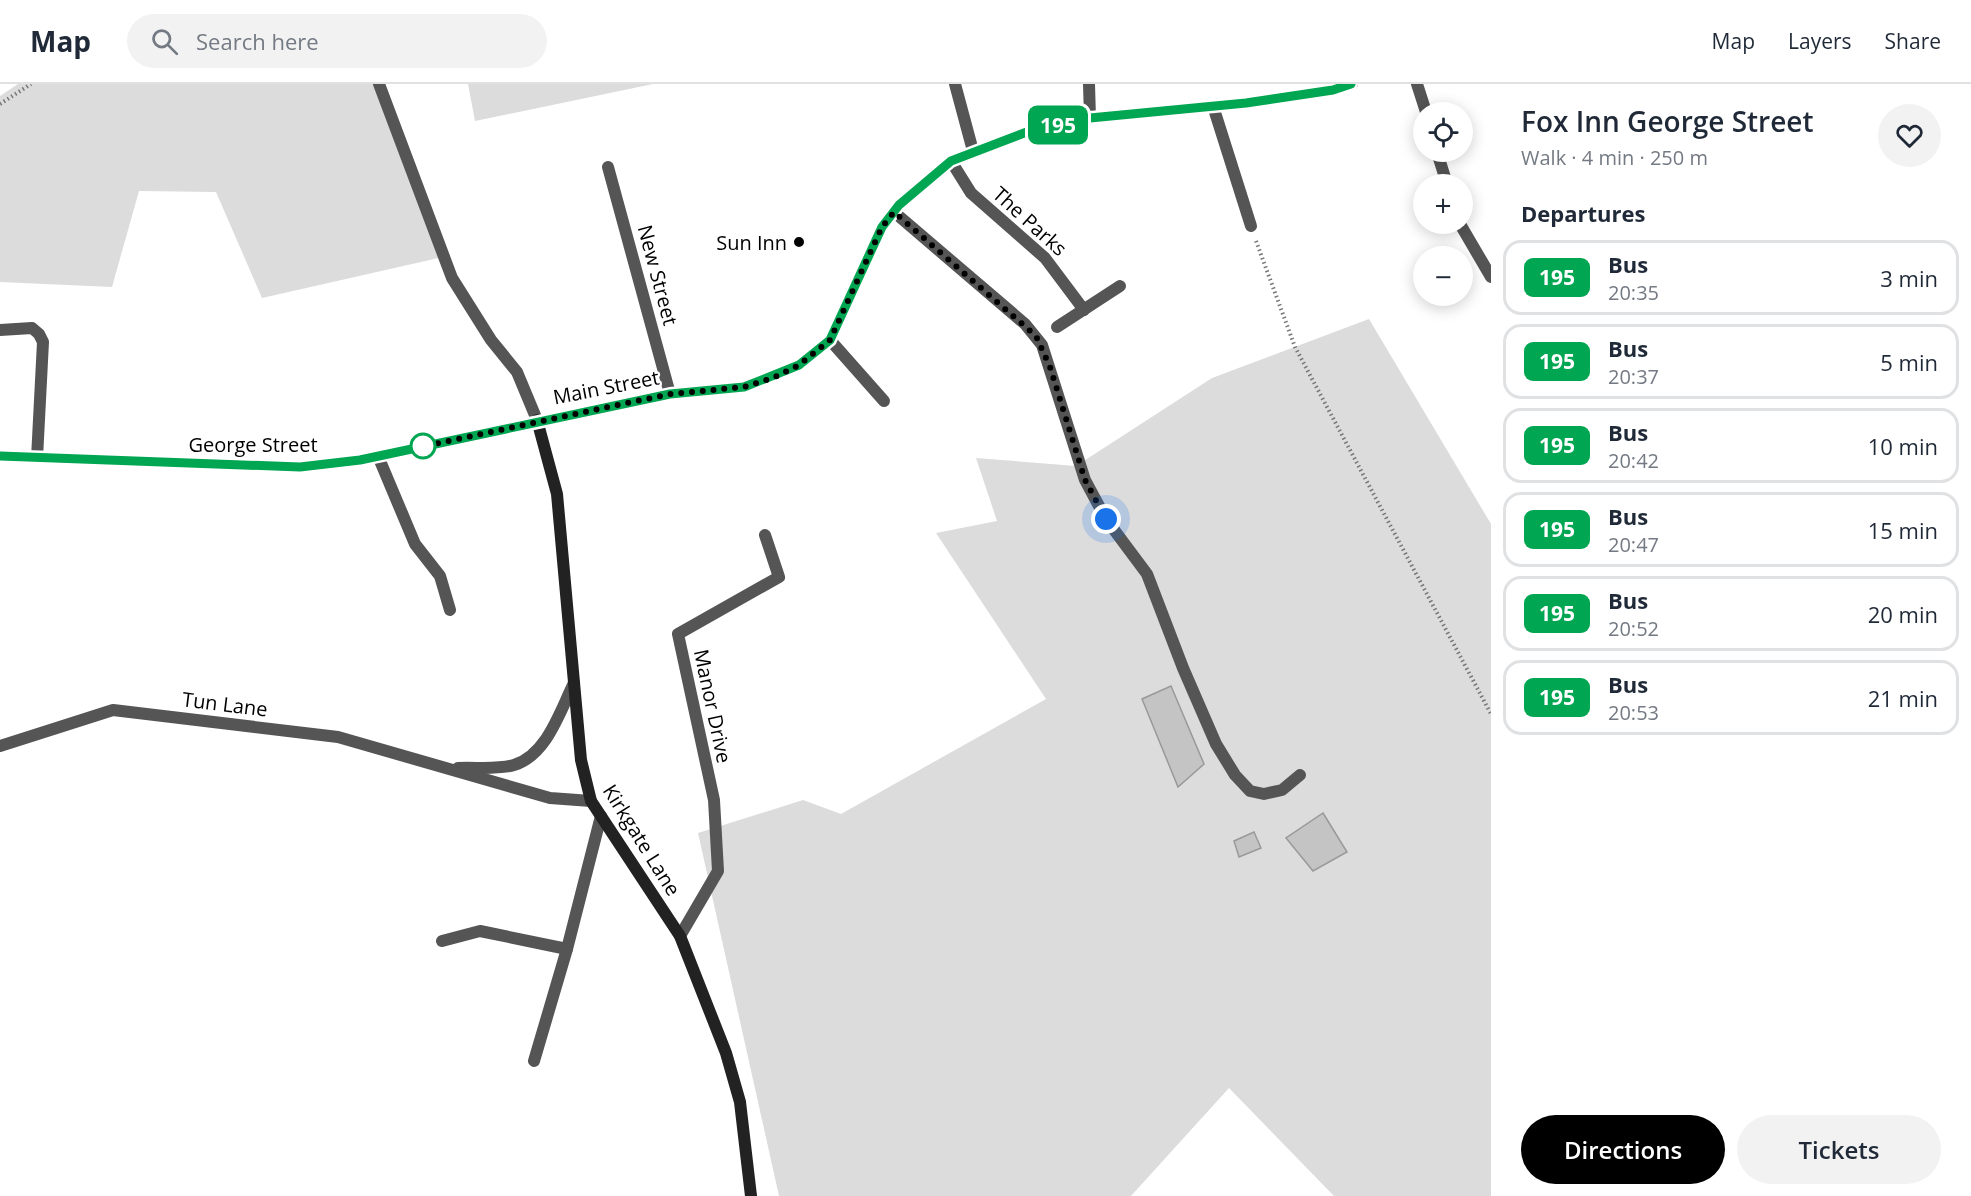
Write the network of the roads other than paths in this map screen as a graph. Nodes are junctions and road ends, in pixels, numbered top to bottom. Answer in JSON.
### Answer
{"nodes":[{"id":1,"x":379,"y":84,"type":"edge"},
{"id":2,"x":956,"y":84,"type":"edge"},
{"id":3,"x":1089,"y":84,"type":"edge"},
{"id":4,"x":1352,"y":84,"type":"edge"},
{"id":5,"x":1417,"y":84,"type":"edge"},
{"id":6,"x":1423,"y":102,"type":"edge"},
{"id":7,"x":1213,"y":106,"type":"junction"},
{"id":8,"x":1090,"y":118,"type":"junction"},
{"id":9,"x":973,"y":151,"type":"junction"},
{"id":10,"x":951,"y":161,"type":"junction"},
{"id":11,"x":608,"y":167,"type":"dead end"},
{"id":12,"x":894,"y":212,"type":"junction"},
{"id":13,"x":1251,"y":226,"type":"road end"},
{"id":14,"x":1466,"y":234,"type":"edge"},
{"id":15,"x":1491,"y":277,"type":"edge"},
{"id":16,"x":1120,"y":286,"type":"dead end"},
{"id":17,"x":1084,"y":310,"type":"junction"},
{"id":18,"x":1057,"y":327,"type":"dead end"},
{"id":19,"x":0,"y":330,"type":"edge"},
{"id":20,"x":830,"y":340,"type":"junction"},
{"id":21,"x":670,"y":394,"type":"junction"},
{"id":22,"x":884,"y":401,"type":"dead end"},
{"id":23,"x":537,"y":420,"type":"junction"},
{"id":24,"x":0,"y":456,"type":"edge"},
{"id":25,"x":378,"y":456,"type":"junction"},
{"id":26,"x":37,"y":458,"type":"junction"},
{"id":27,"x":765,"y":535,"type":"dead end"},
{"id":28,"x":450,"y":610,"type":"dead end"},
{"id":29,"x":574,"y":683,"type":"junction"},
{"id":30,"x":0,"y":746,"type":"edge"},
{"id":31,"x":447,"y":768,"type":"junction"},
{"id":32,"x":1300,"y":775,"type":"dead end"},
{"id":33,"x":591,"y":801,"type":"junction"},
{"id":34,"x":601,"y":816,"type":"junction"},
{"id":35,"x":680,"y":936,"type":"junction"},
{"id":36,"x":442,"y":941,"type":"dead end"},
{"id":37,"x":567,"y":949,"type":"junction"},
{"id":38,"x":534,"y":1061,"type":"dead end"},
{"id":39,"x":751,"y":1196,"type":"edge"}],
"edges":[{"from":1,"to":23,"type":"street"},
{"from":2,"to":9,"type":"street"},
{"from":3,"to":8,"type":"street"},
{"from":4,"to":7,"type":"street","name":"Main Street"},
{"from":5,"to":6,"type":"street"},
{"from":7,"to":8,"type":"street","name":"Main Street"},
{"from":7,"to":13,"type":"street"},
{"from":8,"to":9,"type":"street","name":"Main Street"},
{"from":9,"to":10,"type":"street","name":"Main Street"},
{"from":10,"to":12,"type":"street","name":"Main Street"},
{"from":10,"to":17,"type":"street","name":"The Parks"},
{"from":11,"to":21,"type":"street","name":"New Street"},
{"from":12,"to":20,"type":"street","name":"Main Street"},
{"from":12,"to":32,"type":"street"},
{"from":14,"to":15,"type":"street"},
{"from":16,"to":17,"type":"street"},
{"from":17,"to":18,"type":"street"},
{"from":19,"to":26,"type":"street"},
{"from":20,"to":21,"type":"street","name":"Main Street"},
{"from":20,"to":22,"type":"street"},
{"from":21,"to":23,"type":"street","name":"Main Street"},
{"from":23,"to":25,"type":"street","name":"George Street"},
{"from":23,"to":29,"type":"street","name":"Kirkgate Lane"},
{"from":24,"to":26,"type":"street","name":"George Street"},
{"from":25,"to":26,"type":"street","name":"George Street"},
{"from":25,"to":28,"type":"street"},
{"from":27,"to":35,"type":"street","name":"Manor Drive"},
{"from":29,"to":31,"type":"street","name":"Tun Lane"},
{"from":29,"to":33,"type":"street","name":"Kirkgate Lane"},
{"from":30,"to":31,"type":"street","name":"Tun Lane"},
{"from":31,"to":33,"type":"street","name":"Tun Lane"},
{"from":33,"to":34,"type":"street","name":"Kirkgate Lane"},
{"from":34,"to":35,"type":"street","name":"Kirkgate Lane"},
{"from":34,"to":37,"type":"street"},
{"from":35,"to":39,"type":"street","name":"Kirkgate Lane"},
{"from":36,"to":37,"type":"street"},
{"from":37,"to":38,"type":"street"}]}
